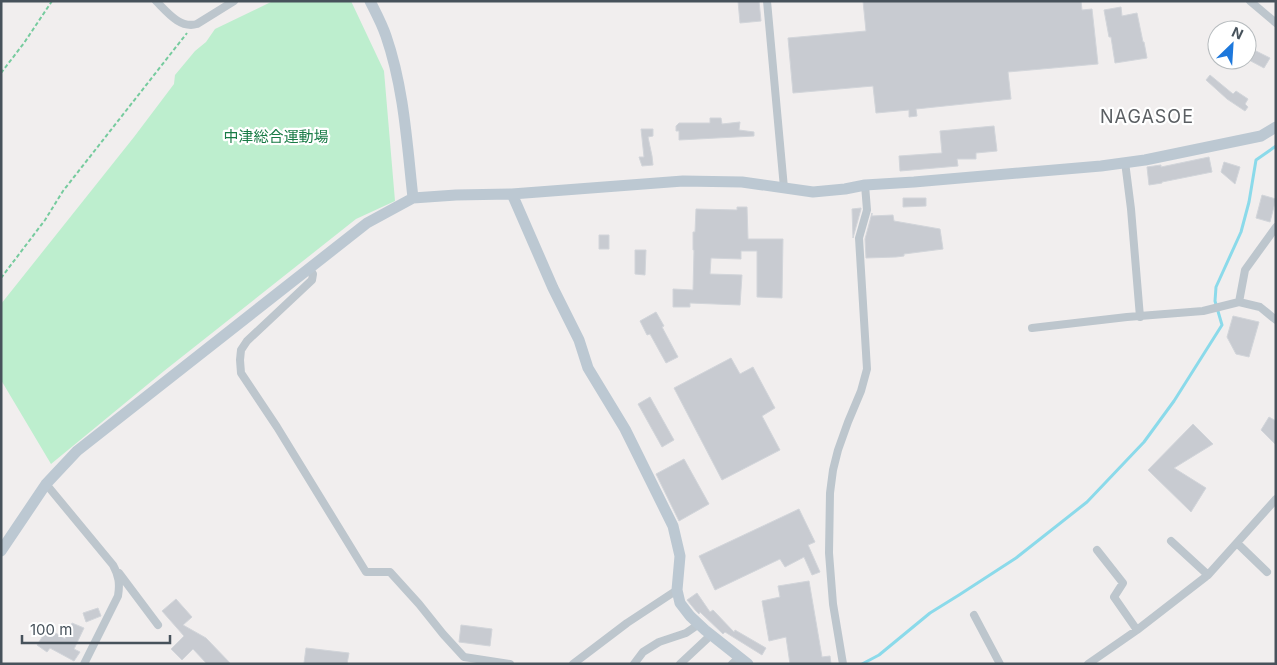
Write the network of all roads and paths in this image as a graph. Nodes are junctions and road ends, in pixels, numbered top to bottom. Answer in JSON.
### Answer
{"nodes":[{"id":1,"x":52,"y":1,"type":"edge"},
{"id":2,"x":156,"y":1,"type":"edge"},
{"id":3,"x":234,"y":1,"type":"edge"},
{"id":4,"x":370,"y":1,"type":"edge"},
{"id":5,"x":767,"y":1,"type":"edge"},
{"id":6,"x":1250,"y":1,"type":"edge"},
{"id":7,"x":1276,"y":23,"type":"edge"},
{"id":8,"x":191,"y":25,"type":"junction"},
{"id":9,"x":1,"y":73,"type":"edge"},
{"id":10,"x":1276,"y":127,"type":"edge"},
{"id":11,"x":1125,"y":162,"type":"junction"},
{"id":12,"x":865,"y":185,"type":"junction"},
{"id":13,"x":784,"y":188,"type":"junction"},
{"id":14,"x":512,"y":194,"type":"junction"},
{"id":15,"x":413,"y":198,"type":"junction"},
{"id":16,"x":1276,"y":227,"type":"edge"},
{"id":17,"x":309,"y":268,"type":"junction"},
{"id":18,"x":1,"y":278,"type":"edge"},
{"id":19,"x":1239,"y":302,"type":"junction"},
{"id":20,"x":1140,"y":317,"type":"junction"},
{"id":21,"x":1276,"y":320,"type":"edge"},
{"id":22,"x":1032,"y":328,"type":"dead end"},
{"id":23,"x":46,"y":484,"type":"junction"},
{"id":24,"x":1276,"y":500,"type":"edge"},
{"id":25,"x":1171,"y":541,"type":"dead end"},
{"id":26,"x":1237,"y":543,"type":"junction"},
{"id":27,"x":1097,"y":550,"type":"dead end"},
{"id":28,"x":2,"y":551,"type":"edge"},
{"id":29,"x":113,"y":565,"type":"junction"},
{"id":30,"x":1267,"y":572,"type":"dead end"},
{"id":31,"x":1208,"y":575,"type":"junction"},
{"id":32,"x":677,"y":590,"type":"junction"},
{"id":33,"x":974,"y":615,"type":"dead end"},
{"id":34,"x":699,"y":624,"type":"junction"},
{"id":35,"x":158,"y":625,"type":"dead end"},
{"id":36,"x":1137,"y":630,"type":"junction"},
{"id":37,"x":711,"y":635,"type":"junction"},
{"id":38,"x":740,"y":661,"type":"edge"},
{"id":39,"x":84,"y":664,"type":"edge"},
{"id":40,"x":510,"y":664,"type":"edge"},
{"id":41,"x":573,"y":664,"type":"edge"},
{"id":42,"x":634,"y":664,"type":"edge"},
{"id":43,"x":680,"y":664,"type":"edge"},
{"id":44,"x":843,"y":664,"type":"edge"},
{"id":45,"x":1000,"y":664,"type":"edge"},
{"id":46,"x":1088,"y":664,"type":"edge"}],
"edges":[{"from":1,"to":9,"type":"path"},
{"from":2,"to":8,"type":"street"},
{"from":3,"to":8,"type":"street"},
{"from":4,"to":15,"type":"street"},
{"from":5,"to":13,"type":"street"},
{"from":6,"to":7,"type":"street"},
{"from":8,"to":18,"type":"path"},
{"from":10,"to":11,"type":"street"},
{"from":11,"to":12,"type":"street"},
{"from":11,"to":20,"type":"street"},
{"from":12,"to":13,"type":"street"},
{"from":12,"to":44,"type":"street"},
{"from":13,"to":14,"type":"street"},
{"from":14,"to":15,"type":"street"},
{"from":14,"to":32,"type":"street"},
{"from":15,"to":17,"type":"street"},
{"from":16,"to":19,"type":"street"},
{"from":17,"to":23,"type":"street"},
{"from":17,"to":40,"type":"street"},
{"from":19,"to":20,"type":"street"},
{"from":19,"to":21,"type":"street"},
{"from":20,"to":22,"type":"street"},
{"from":23,"to":28,"type":"street"},
{"from":23,"to":29,"type":"street"},
{"from":24,"to":26,"type":"street"},
{"from":25,"to":31,"type":"street"},
{"from":26,"to":30,"type":"street"},
{"from":26,"to":31,"type":"street"},
{"from":27,"to":36,"type":"street"},
{"from":29,"to":35,"type":"street"},
{"from":29,"to":39,"type":"street"},
{"from":31,"to":36,"type":"street"},
{"from":32,"to":34,"type":"street"},
{"from":32,"to":41,"type":"street"},
{"from":33,"to":45,"type":"street"},
{"from":34,"to":37,"type":"street"},
{"from":34,"to":42,"type":"street"},
{"from":36,"to":46,"type":"street"},
{"from":37,"to":38,"type":"street"},
{"from":37,"to":43,"type":"street"}]}
